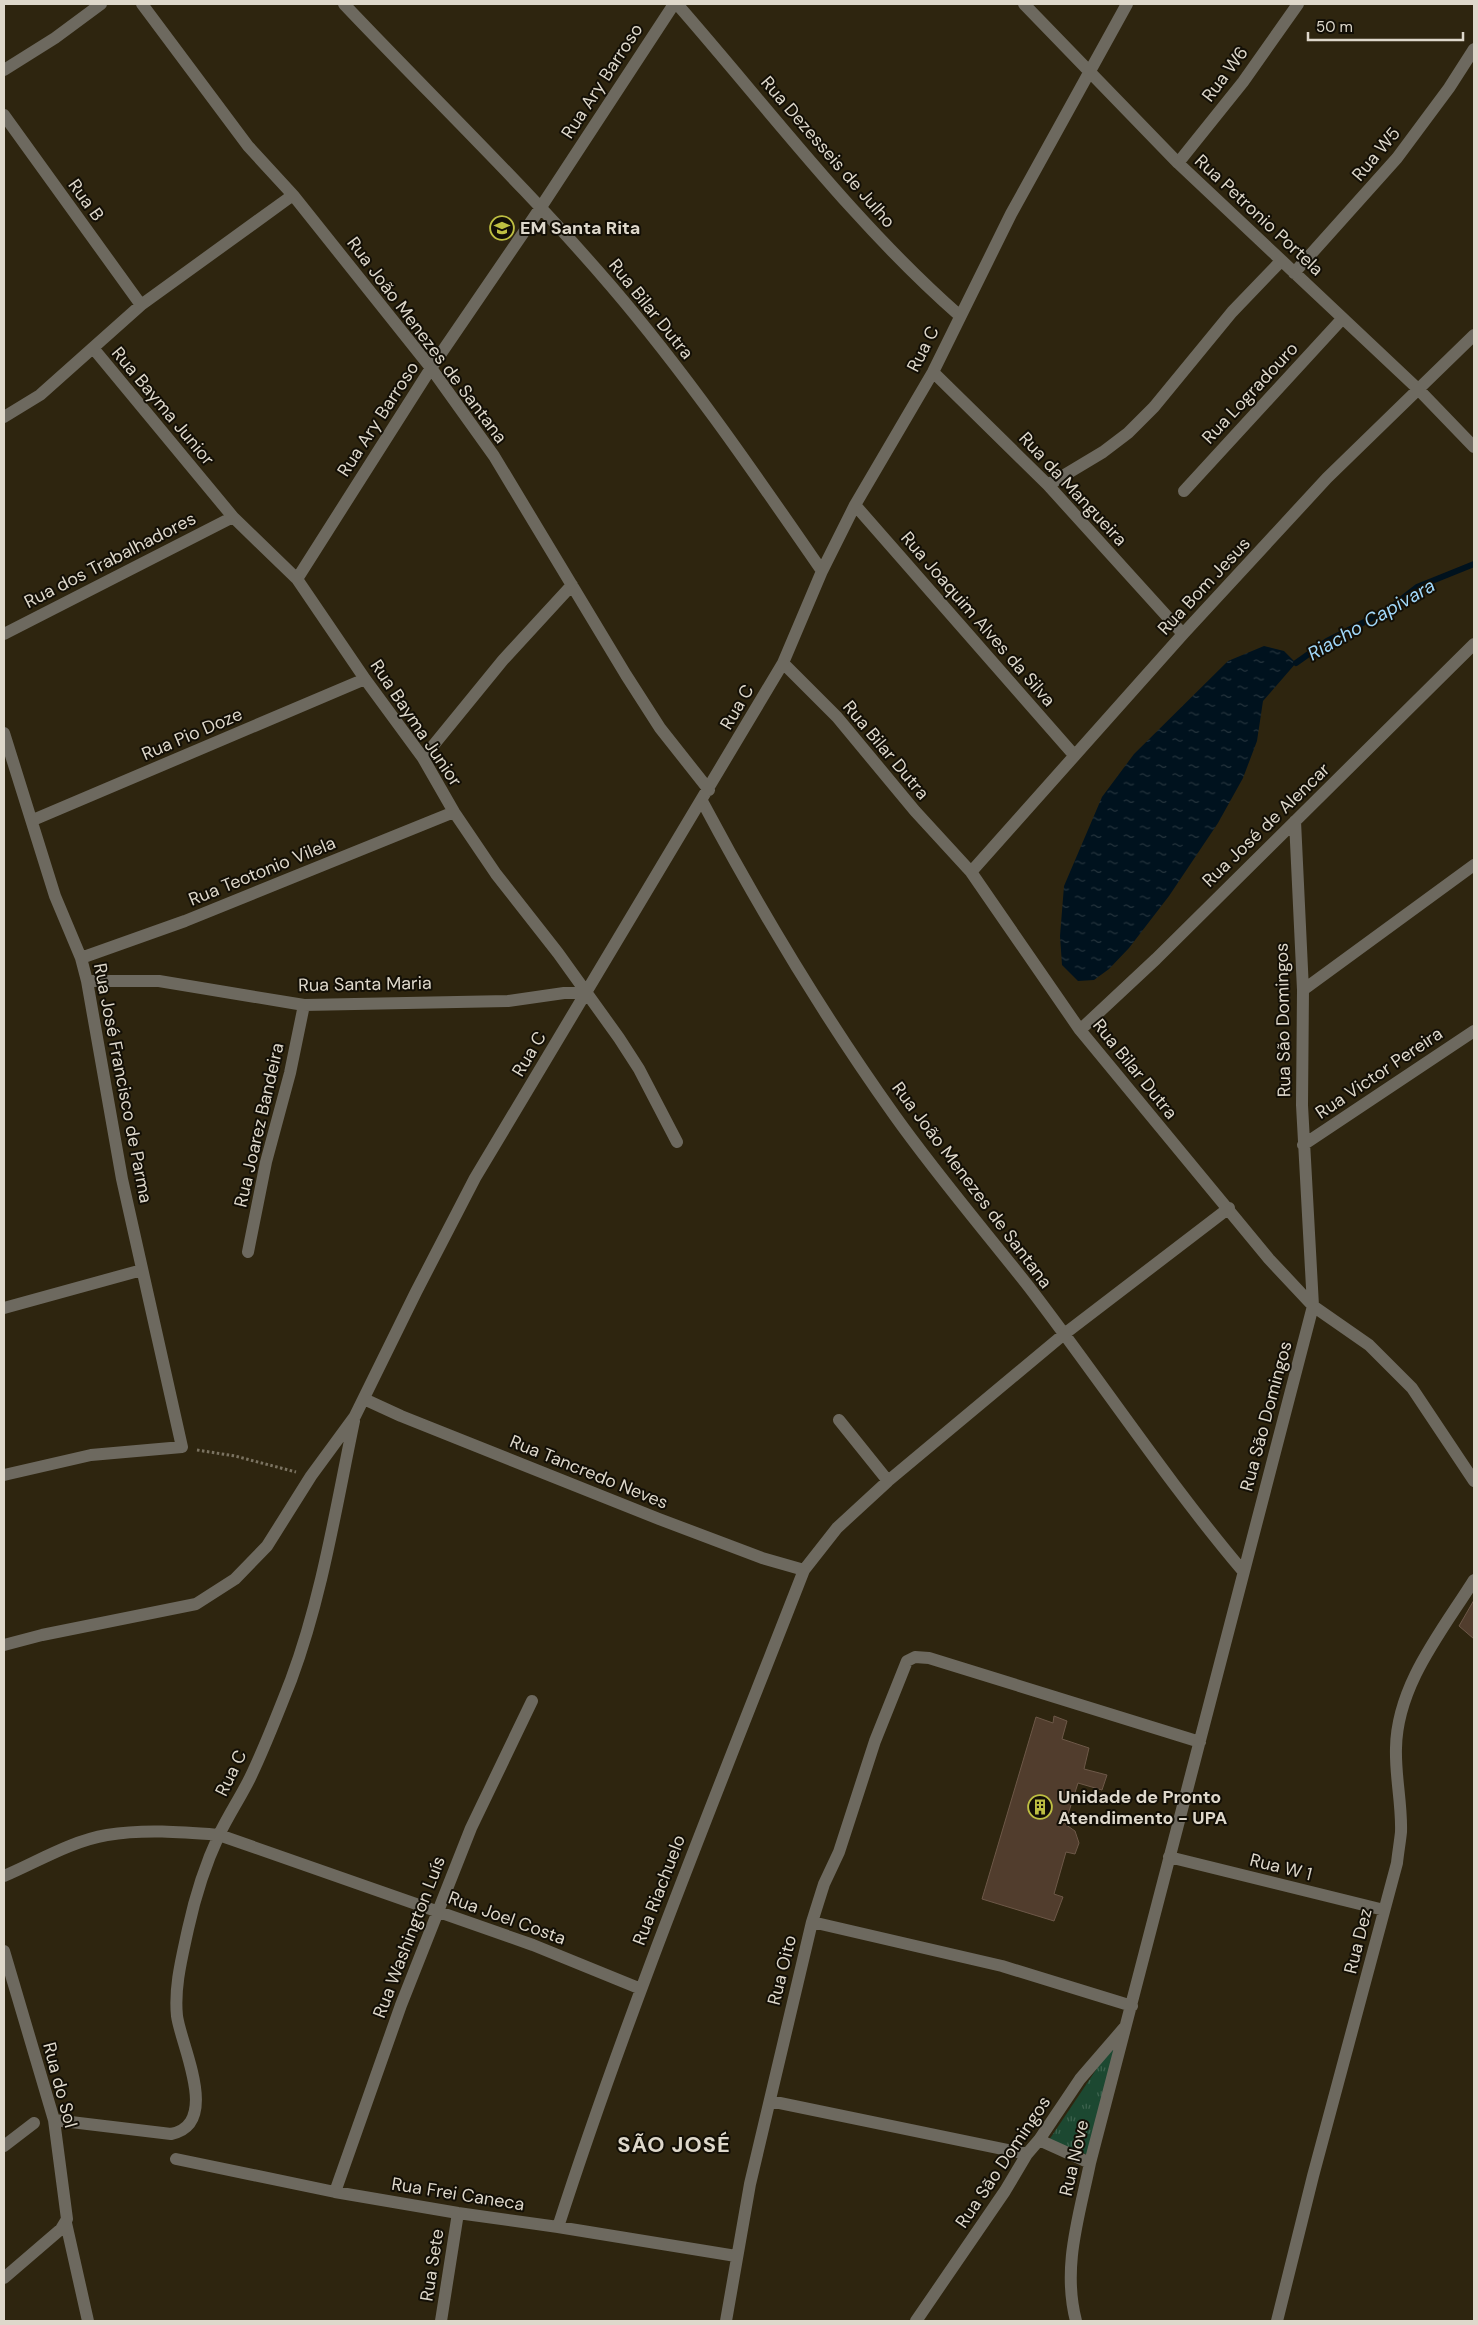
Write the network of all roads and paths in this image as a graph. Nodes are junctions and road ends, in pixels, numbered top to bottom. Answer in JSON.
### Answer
{"nodes":[{"id":1,"x":101,"y":4,"type":"edge"},
{"id":2,"x":142,"y":4,"type":"edge"},
{"id":3,"x":344,"y":4,"type":"edge"},
{"id":4,"x":676,"y":4,"type":"edge"},
{"id":5,"x":1024,"y":4,"type":"edge"},
{"id":6,"x":1127,"y":4,"type":"edge"},
{"id":7,"x":1298,"y":4,"type":"edge"},
{"id":8,"x":1474,"y":49,"type":"edge"},
{"id":9,"x":4,"y":70,"type":"edge"},
{"id":10,"x":1089,"y":72,"type":"junction"},
{"id":11,"x":4,"y":115,"type":"edge"},
{"id":12,"x":1178,"y":163,"type":"junction"},
{"id":13,"x":293,"y":195,"type":"junction"},
{"id":14,"x":541,"y":207,"type":"junction"},
{"id":15,"x":1281,"y":261,"type":"junction"},
{"id":16,"x":1294,"y":273,"type":"junction"},
{"id":17,"x":140,"y":305,"type":"junction"},
{"id":18,"x":960,"y":316,"type":"junction"},
{"id":19,"x":1342,"y":319,"type":"junction"},
{"id":20,"x":1474,"y":335,"type":"edge"},
{"id":21,"x":93,"y":348,"type":"junction"},
{"id":22,"x":431,"y":368,"type":"junction"},
{"id":23,"x":933,"y":372,"type":"junction"},
{"id":24,"x":1419,"y":390,"type":"junction"},
{"id":25,"x":4,"y":417,"type":"edge"},
{"id":26,"x":1474,"y":447,"type":"edge"},
{"id":27,"x":1048,"y":485,"type":"junction"},
{"id":28,"x":1184,"y":491,"type":"dead end"},
{"id":29,"x":855,"y":505,"type":"junction"},
{"id":30,"x":233,"y":517,"type":"junction"},
{"id":31,"x":822,"y":571,"type":"junction"},
{"id":32,"x":297,"y":579,"type":"junction"},
{"id":33,"x":572,"y":585,"type":"junction"},
{"id":34,"x":4,"y":634,"type":"edge"},
{"id":35,"x":1183,"y":634,"type":"junction"},
{"id":36,"x":1474,"y":644,"type":"edge"},
{"id":37,"x":784,"y":663,"type":"junction"},
{"id":38,"x":365,"y":680,"type":"junction"},
{"id":39,"x":4,"y":733,"type":"edge"},
{"id":40,"x":1074,"y":755,"type":"junction"},
{"id":41,"x":423,"y":758,"type":"junction"},
{"id":42,"x":705,"y":796,"type":"junction"},
{"id":43,"x":454,"y":812,"type":"junction"},
{"id":44,"x":33,"y":820,"type":"junction"},
{"id":45,"x":1295,"y":821,"type":"junction"},
{"id":46,"x":1474,"y":865,"type":"edge"},
{"id":47,"x":971,"y":872,"type":"junction"},
{"id":48,"x":81,"y":958,"type":"junction"},
{"id":49,"x":87,"y":981,"type":"junction"},
{"id":50,"x":1303,"y":990,"type":"junction"},
{"id":51,"x":585,"y":993,"type":"junction"},
{"id":52,"x":304,"y":1005,"type":"junction"},
{"id":53,"x":1080,"y":1030,"type":"junction"},
{"id":54,"x":1474,"y":1030,"type":"edge"},
{"id":55,"x":677,"y":1142,"type":"dead end"},
{"id":56,"x":1303,"y":1145,"type":"junction"},
{"id":57,"x":1229,"y":1208,"type":"junction"},
{"id":58,"x":248,"y":1252,"type":"dead end"},
{"id":59,"x":142,"y":1270,"type":"junction"},
{"id":60,"x":1313,"y":1306,"type":"junction"},
{"id":61,"x":4,"y":1308,"type":"edge"},
{"id":62,"x":1063,"y":1335,"type":"junction"},
{"id":63,"x":364,"y":1399,"type":"junction"},
{"id":64,"x":355,"y":1416,"type":"junction"},
{"id":65,"x":839,"y":1420,"type":"dead end"},
{"id":66,"x":182,"y":1447,"type":"junction"},
{"id":67,"x":4,"y":1475,"type":"edge"},
{"id":68,"x":310,"y":1476,"type":"junction"},
{"id":69,"x":888,"y":1481,"type":"junction"},
{"id":70,"x":1474,"y":1481,"type":"edge"},
{"id":71,"x":804,"y":1570,"type":"junction"},
{"id":72,"x":1242,"y":1570,"type":"junction"},
{"id":73,"x":1474,"y":1580,"type":"edge"},
{"id":74,"x":4,"y":1645,"type":"edge"},
{"id":75,"x":532,"y":1701,"type":"dead end"},
{"id":76,"x":1200,"y":1742,"type":"junction"},
{"id":77,"x":219,"y":1835,"type":"junction"},
{"id":78,"x":1169,"y":1857,"type":"junction"},
{"id":79,"x":4,"y":1876,"type":"edge"},
{"id":80,"x":1384,"y":1910,"type":"junction"},
{"id":81,"x":437,"y":1911,"type":"junction"},
{"id":82,"x":812,"y":1922,"type":"junction"},
{"id":83,"x":4,"y":1950,"type":"edge"},
{"id":84,"x":641,"y":1990,"type":"junction"},
{"id":85,"x":15,"y":1994,"type":"junction"},
{"id":86,"x":4,"y":2002,"type":"edge"},
{"id":87,"x":1132,"y":2006,"type":"junction"},
{"id":88,"x":1125,"y":2027,"type":"junction"},
{"id":89,"x":770,"y":2100,"type":"junction"},
{"id":90,"x":54,"y":2120,"type":"junction"},
{"id":91,"x":34,"y":2123,"type":"dead end"},
{"id":92,"x":1039,"y":2140,"type":"junction"},
{"id":93,"x":4,"y":2146,"type":"edge"},
{"id":94,"x":1027,"y":2154,"type":"junction"},
{"id":95,"x":176,"y":2159,"type":"dead end"},
{"id":96,"x":1090,"y":2163,"type":"junction"},
{"id":97,"x":335,"y":2192,"type":"junction"},
{"id":98,"x":458,"y":2213,"type":"junction"},
{"id":99,"x":64,"y":2226,"type":"junction"},
{"id":100,"x":558,"y":2227,"type":"junction"},
{"id":101,"x":736,"y":2256,"type":"junction"},
{"id":102,"x":4,"y":2278,"type":"edge"},
{"id":103,"x":88,"y":2321,"type":"edge"},
{"id":104,"x":441,"y":2321,"type":"edge"},
{"id":105,"x":726,"y":2321,"type":"edge"},
{"id":106,"x":916,"y":2321,"type":"edge"},
{"id":107,"x":1076,"y":2321,"type":"edge"},
{"id":108,"x":1277,"y":2321,"type":"edge"}],
"edges":[{"from":1,"to":9,"type":"street"},
{"from":2,"to":13,"type":"street","name":"Rua João Menezes de Santana"},
{"from":3,"to":14,"type":"street","name":"Rua Bilar Dutra"},
{"from":4,"to":14,"type":"street","name":"Rua Ary Barroso"},
{"from":4,"to":18,"type":"street","name":"Rua Dezesseis de Julho"},
{"from":5,"to":10,"type":"street","name":"Rua Petronio Portela"},
{"from":6,"to":10,"type":"street","name":"Rua C"},
{"from":7,"to":12,"type":"street","name":"Rua W6"},
{"from":8,"to":16,"type":"street","name":"Rua W5"},
{"from":10,"to":12,"type":"street","name":"Rua Petronio Portela"},
{"from":10,"to":18,"type":"street","name":"Rua C"},
{"from":11,"to":17,"type":"street","name":"Rua B"},
{"from":12,"to":15,"type":"street","name":"Rua Petronio Portela"},
{"from":13,"to":17,"type":"street","name":"Rua Bayma Junior"},
{"from":13,"to":22,"type":"street","name":"Rua João Menezes de Santana"},
{"from":14,"to":22,"type":"street","name":"Rua Ary Barroso"},
{"from":14,"to":31,"type":"street","name":"Rua Bilar Dutra"},
{"from":15,"to":16,"type":"street","name":"Rua Petronio Portela"},
{"from":15,"to":27,"type":"street"},
{"from":16,"to":19,"type":"street","name":"Rua Petronio Portela"},
{"from":17,"to":21,"type":"street","name":"Rua Bayma Junior"},
{"from":18,"to":23,"type":"street","name":"Rua C"},
{"from":19,"to":24,"type":"street","name":"Rua Petronio Portela"},
{"from":19,"to":28,"type":"street","name":"Rua Logradouro"},
{"from":20,"to":24,"type":"street","name":"Rua Bom Jesus"},
{"from":21,"to":25,"type":"street","name":"Rua Bayma Junior"},
{"from":21,"to":30,"type":"street","name":"Rua Bayma Junior"},
{"from":22,"to":32,"type":"street","name":"Rua Ary Barroso"},
{"from":22,"to":33,"type":"street","name":"Rua João Menezes de Santana"},
{"from":23,"to":27,"type":"street","name":"Rua da Mangueira"},
{"from":23,"to":29,"type":"street","name":"Rua C"},
{"from":24,"to":26,"type":"street","name":"Rua Petronio Portela"},
{"from":24,"to":35,"type":"street","name":"Rua Bom Jesus"},
{"from":27,"to":35,"type":"street","name":"Rua da Mangueira"},
{"from":29,"to":31,"type":"street","name":"Rua C"},
{"from":29,"to":40,"type":"street","name":"Rua Joaquim Alves da Silva"},
{"from":30,"to":32,"type":"street","name":"Rua Bayma Junior"},
{"from":30,"to":34,"type":"street","name":"Rua dos Trabalhadores"},
{"from":31,"to":37,"type":"street","name":"Rua C"},
{"from":32,"to":38,"type":"street","name":"Rua Bayma Junior"},
{"from":33,"to":41,"type":"street"},
{"from":33,"to":42,"type":"street","name":"Rua João Menezes de Santana"},
{"from":35,"to":40,"type":"street","name":"Rua Bom Jesus"},
{"from":36,"to":45,"type":"street","name":"Rua José de Alencar"},
{"from":37,"to":42,"type":"street","name":"Rua C"},
{"from":37,"to":47,"type":"street","name":"Rua Bilar Dutra"},
{"from":38,"to":41,"type":"street","name":"Rua Bayma Junior"},
{"from":38,"to":44,"type":"street","name":"Rua Pio Doze"},
{"from":39,"to":44,"type":"street","name":"Rua José Francisco de Parma"},
{"from":40,"to":47,"type":"street","name":"Rua Bom Jesus"},
{"from":41,"to":43,"type":"street","name":"Rua Bayma Junior"},
{"from":42,"to":51,"type":"street","name":"Rua C"},
{"from":42,"to":62,"type":"street","name":"Rua João Menezes de Santana"},
{"from":43,"to":48,"type":"street","name":"Rua Teotonio Vilela"},
{"from":43,"to":51,"type":"street","name":"Rua Bayma Junior"},
{"from":44,"to":48,"type":"street","name":"Rua José Francisco de Parma"},
{"from":45,"to":50,"type":"street","name":"Rua São Domingos"},
{"from":45,"to":53,"type":"street","name":"Rua José de Alencar"},
{"from":46,"to":50,"type":"street"},
{"from":47,"to":53,"type":"street","name":"Rua Bilar Dutra"},
{"from":48,"to":49,"type":"street","name":"Rua José Francisco de Parma"},
{"from":49,"to":52,"type":"street","name":"Rua Santa Maria"},
{"from":49,"to":59,"type":"street","name":"Rua José Francisco de Parma"},
{"from":50,"to":56,"type":"street","name":"Rua São Domingos"},
{"from":51,"to":52,"type":"street","name":"Rua Santa Maria"},
{"from":51,"to":55,"type":"street","name":"Rua Bayma Junior"},
{"from":51,"to":63,"type":"street","name":"Rua C"},
{"from":52,"to":58,"type":"street","name":"Rua Joarez Bandeira"},
{"from":53,"to":57,"type":"street","name":"Rua Bilar Dutra"},
{"from":54,"to":56,"type":"street","name":"Rua Victor Pereira"},
{"from":56,"to":60,"type":"street","name":"Rua São Domingos"},
{"from":57,"to":60,"type":"street","name":"Rua Bilar Dutra"},
{"from":57,"to":62,"type":"street","name":"Rua Riachuelo"},
{"from":59,"to":61,"type":"street"},
{"from":59,"to":66,"type":"street","name":"Rua José Francisco de Parma"},
{"from":60,"to":70,"type":"street","name":"Rua Bilar Dutra"},
{"from":60,"to":72,"type":"street","name":"Rua São Domingos"},
{"from":62,"to":69,"type":"street","name":"Rua Riachuelo"},
{"from":62,"to":72,"type":"street","name":"Rua João Menezes de Santana"},
{"from":63,"to":64,"type":"street","name":"Rua C"},
{"from":63,"to":71,"type":"street","name":"Rua Tancredo Neves"},
{"from":64,"to":68,"type":"street","name":"Rua C"},
{"from":64,"to":77,"type":"street","name":"Rua C"},
{"from":65,"to":69,"type":"street"},
{"from":66,"to":67,"type":"street"},
{"from":66,"to":68,"type":"path"},
{"from":68,"to":74,"type":"street","name":"Rua C"},
{"from":69,"to":71,"type":"street","name":"Rua Riachuelo"},
{"from":71,"to":84,"type":"street","name":"Rua Riachuelo"},
{"from":72,"to":76,"type":"street","name":"Rua São Domingos"},
{"from":73,"to":80,"type":"street","name":"Rua Dez"},
{"from":75,"to":81,"type":"street","name":"Rua Washington Luís"},
{"from":76,"to":78,"type":"street","name":"Rua São Domingos"},
{"from":76,"to":82,"type":"street","name":"Rua Oito"},
{"from":77,"to":79,"type":"street","name":"Rua Joel Costa"},
{"from":77,"to":81,"type":"street","name":"Rua Joel Costa"},
{"from":77,"to":90,"type":"street","name":"Rua C"},
{"from":78,"to":80,"type":"street","name":"Rua W 1"},
{"from":78,"to":87,"type":"street","name":"Rua São Domingos"},
{"from":80,"to":108,"type":"street","name":"Rua Dez"},
{"from":81,"to":84,"type":"street","name":"Rua Joel Costa"},
{"from":81,"to":97,"type":"street","name":"Rua Washington Luís"},
{"from":82,"to":87,"type":"street"},
{"from":82,"to":89,"type":"street","name":"Rua Oito"},
{"from":83,"to":85,"type":"street","name":"Rua do Sol"},
{"from":84,"to":100,"type":"street","name":"Rua Riachuelo"},
{"from":85,"to":86,"type":"street"},
{"from":85,"to":90,"type":"street","name":"Rua do Sol"},
{"from":87,"to":88,"type":"street","name":"Rua Nove"},
{"from":88,"to":92,"type":"street","name":"Rua São Domingos"},
{"from":88,"to":96,"type":"street","name":"Rua Nove"},
{"from":89,"to":94,"type":"street"},
{"from":89,"to":101,"type":"street","name":"Rua Oito"},
{"from":90,"to":99,"type":"street","name":"Rua do Sol"},
{"from":91,"to":93,"type":"street"},
{"from":92,"to":94,"type":"street","name":"Rua São Domingos"},
{"from":92,"to":96,"type":"street"},
{"from":94,"to":106,"type":"street","name":"Rua São Domingos"},
{"from":95,"to":97,"type":"street","name":"Rua Frei Caneca"},
{"from":96,"to":107,"type":"street","name":"Rua Nove"},
{"from":97,"to":98,"type":"street","name":"Rua Frei Caneca"},
{"from":98,"to":100,"type":"street","name":"Rua Frei Caneca"},
{"from":98,"to":104,"type":"street","name":"Rua Sete"},
{"from":99,"to":102,"type":"street"},
{"from":99,"to":103,"type":"street","name":"Rua do Sol"},
{"from":100,"to":101,"type":"street","name":"Rua Frei Caneca"},
{"from":101,"to":105,"type":"street","name":"Rua Oito"}]}
